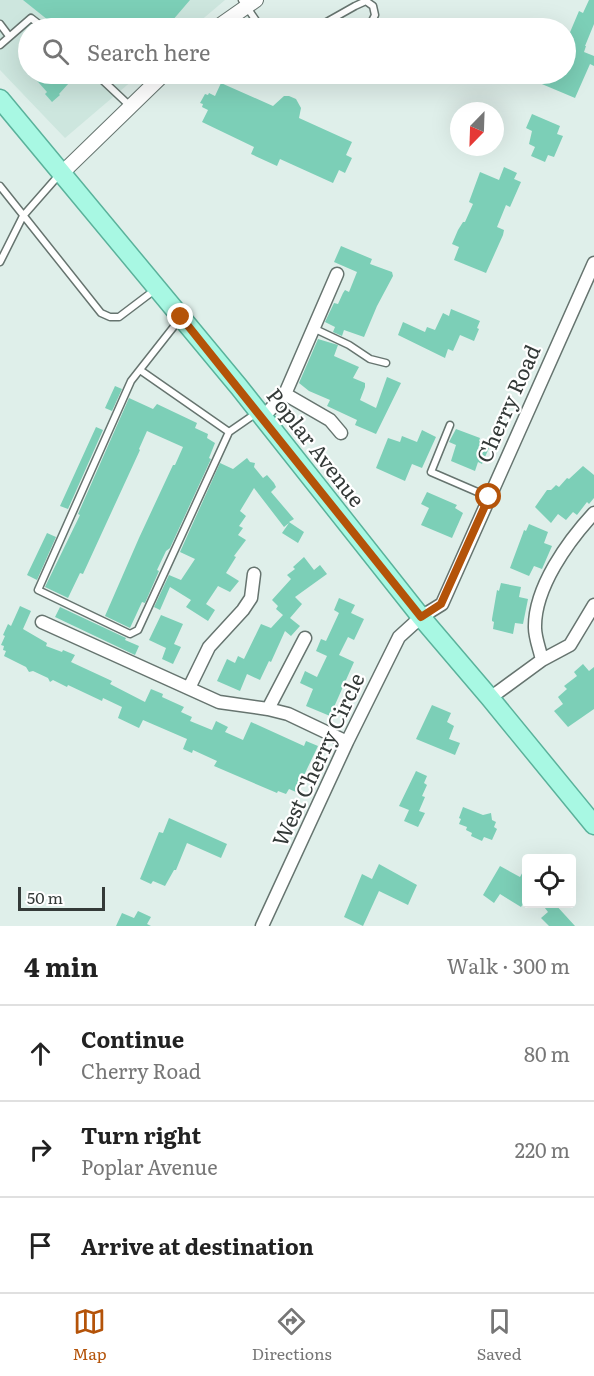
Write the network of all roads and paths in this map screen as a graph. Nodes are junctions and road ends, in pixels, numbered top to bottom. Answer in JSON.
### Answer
{"nodes":[{"id":1,"x":248,"y":2,"type":"edge"},
{"id":2,"x":228,"y":18,"type":"edge"},
{"id":3,"x":256,"y":18,"type":"edge"},
{"id":4,"x":334,"y":18,"type":"edge"},
{"id":5,"x":374,"y":18,"type":"edge"},
{"id":6,"x":0,"y":24,"type":"edge"},
{"id":7,"x":18,"y":29,"type":"edge"},
{"id":8,"x":9,"y":36,"type":"junction"},
{"id":9,"x":0,"y":45,"type":"edge"},
{"id":10,"x":107,"y":84,"type":"edge"},
{"id":11,"x":153,"y":84,"type":"edge"},
{"id":12,"x":0,"y":99,"type":"edge"},
{"id":13,"x":130,"y":106,"type":"junction"},
{"id":14,"x":62,"y":173,"type":"junction"},
{"id":15,"x":0,"y":186,"type":"edge"},
{"id":16,"x":23,"y":216,"type":"junction"},
{"id":17,"x":0,"y":262,"type":"edge"},
{"id":18,"x":594,"y":263,"type":"edge"},
{"id":19,"x":336,"y":273,"type":"dead end"},
{"id":20,"x":157,"y":289,"type":"junction"},
{"id":21,"x":181,"y":317,"type":"junction"},
{"id":22,"x":313,"y":328,"type":"junction"},
{"id":23,"x":386,"y":363,"type":"dead end"},
{"id":24,"x":140,"y":370,"type":"junction"},
{"id":25,"x":285,"y":394,"type":"junction"},
{"id":26,"x":260,"y":414,"type":"junction"},
{"id":27,"x":450,"y":425,"type":"dead end"},
{"id":28,"x":229,"y":432,"type":"junction"},
{"id":29,"x":342,"y":433,"type":"dead end"},
{"id":30,"x":489,"y":497,"type":"junction"},
{"id":31,"x":594,"y":513,"type":"edge"},
{"id":32,"x":254,"y":574,"type":"dead end"},
{"id":33,"x":594,"y":605,"type":"edge"},
{"id":34,"x":421,"y":617,"type":"junction"},
{"id":35,"x":42,"y":622,"type":"dead end"},
{"id":36,"x":305,"y":638,"type":"dead end"},
{"id":37,"x":542,"y":660,"type":"junction"},
{"id":38,"x":189,"y":688,"type":"junction"},
{"id":39,"x":490,"y":698,"type":"junction"},
{"id":40,"x":268,"y":709,"type":"junction"},
{"id":41,"x":347,"y":742,"type":"junction"},
{"id":42,"x":594,"y":825,"type":"edge"},
{"id":43,"x":262,"y":926,"type":"edge"}],
"edges":[{"from":1,"to":2,"type":"street"},
{"from":1,"to":3,"type":"lane"},
{"from":4,"to":5,"type":"lane"},
{"from":6,"to":8,"type":"lane"},
{"from":7,"to":8,"type":"lane"},
{"from":8,"to":9,"type":"lane"},
{"from":10,"to":13,"type":"lane"},
{"from":11,"to":13,"type":"street"},
{"from":12,"to":14,"type":"main road","name":"Poplar Avenue"},
{"from":13,"to":14,"type":"street"},
{"from":14,"to":16,"type":"lane"},
{"from":14,"to":20,"type":"main road","name":"Poplar Avenue"},
{"from":15,"to":16,"type":"lane"},
{"from":16,"to":17,"type":"lane"},
{"from":16,"to":20,"type":"lane"},
{"from":18,"to":30,"type":"street","name":"Cherry Road"},
{"from":19,"to":22,"type":"street"},
{"from":20,"to":21,"type":"main road","name":"Poplar Avenue"},
{"from":21,"to":24,"type":"lane"},
{"from":21,"to":26,"type":"main road","name":"Poplar Avenue"},
{"from":22,"to":23,"type":"lane"},
{"from":22,"to":25,"type":"street"},
{"from":24,"to":28,"type":"lane"},
{"from":24,"to":28,"type":"lane"},
{"from":25,"to":26,"type":"street"},
{"from":25,"to":29,"type":"street"},
{"from":26,"to":28,"type":"lane"},
{"from":26,"to":34,"type":"main road","name":"Poplar Avenue"},
{"from":27,"to":30,"type":"lane"},
{"from":30,"to":34,"type":"street","name":"Cherry Road"},
{"from":31,"to":37,"type":"street"},
{"from":32,"to":38,"type":"street"},
{"from":33,"to":37,"type":"street"},
{"from":34,"to":39,"type":"main road","name":"Poplar Avenue"},
{"from":34,"to":41,"type":"street","name":"West Cherry Circle"},
{"from":35,"to":38,"type":"street"},
{"from":36,"to":40,"type":"street"},
{"from":37,"to":39,"type":"street"},
{"from":38,"to":40,"type":"street"},
{"from":39,"to":42,"type":"main road","name":"Poplar Avenue"},
{"from":40,"to":41,"type":"street"},
{"from":41,"to":43,"type":"street","name":"West Cherry Circle"}]}
